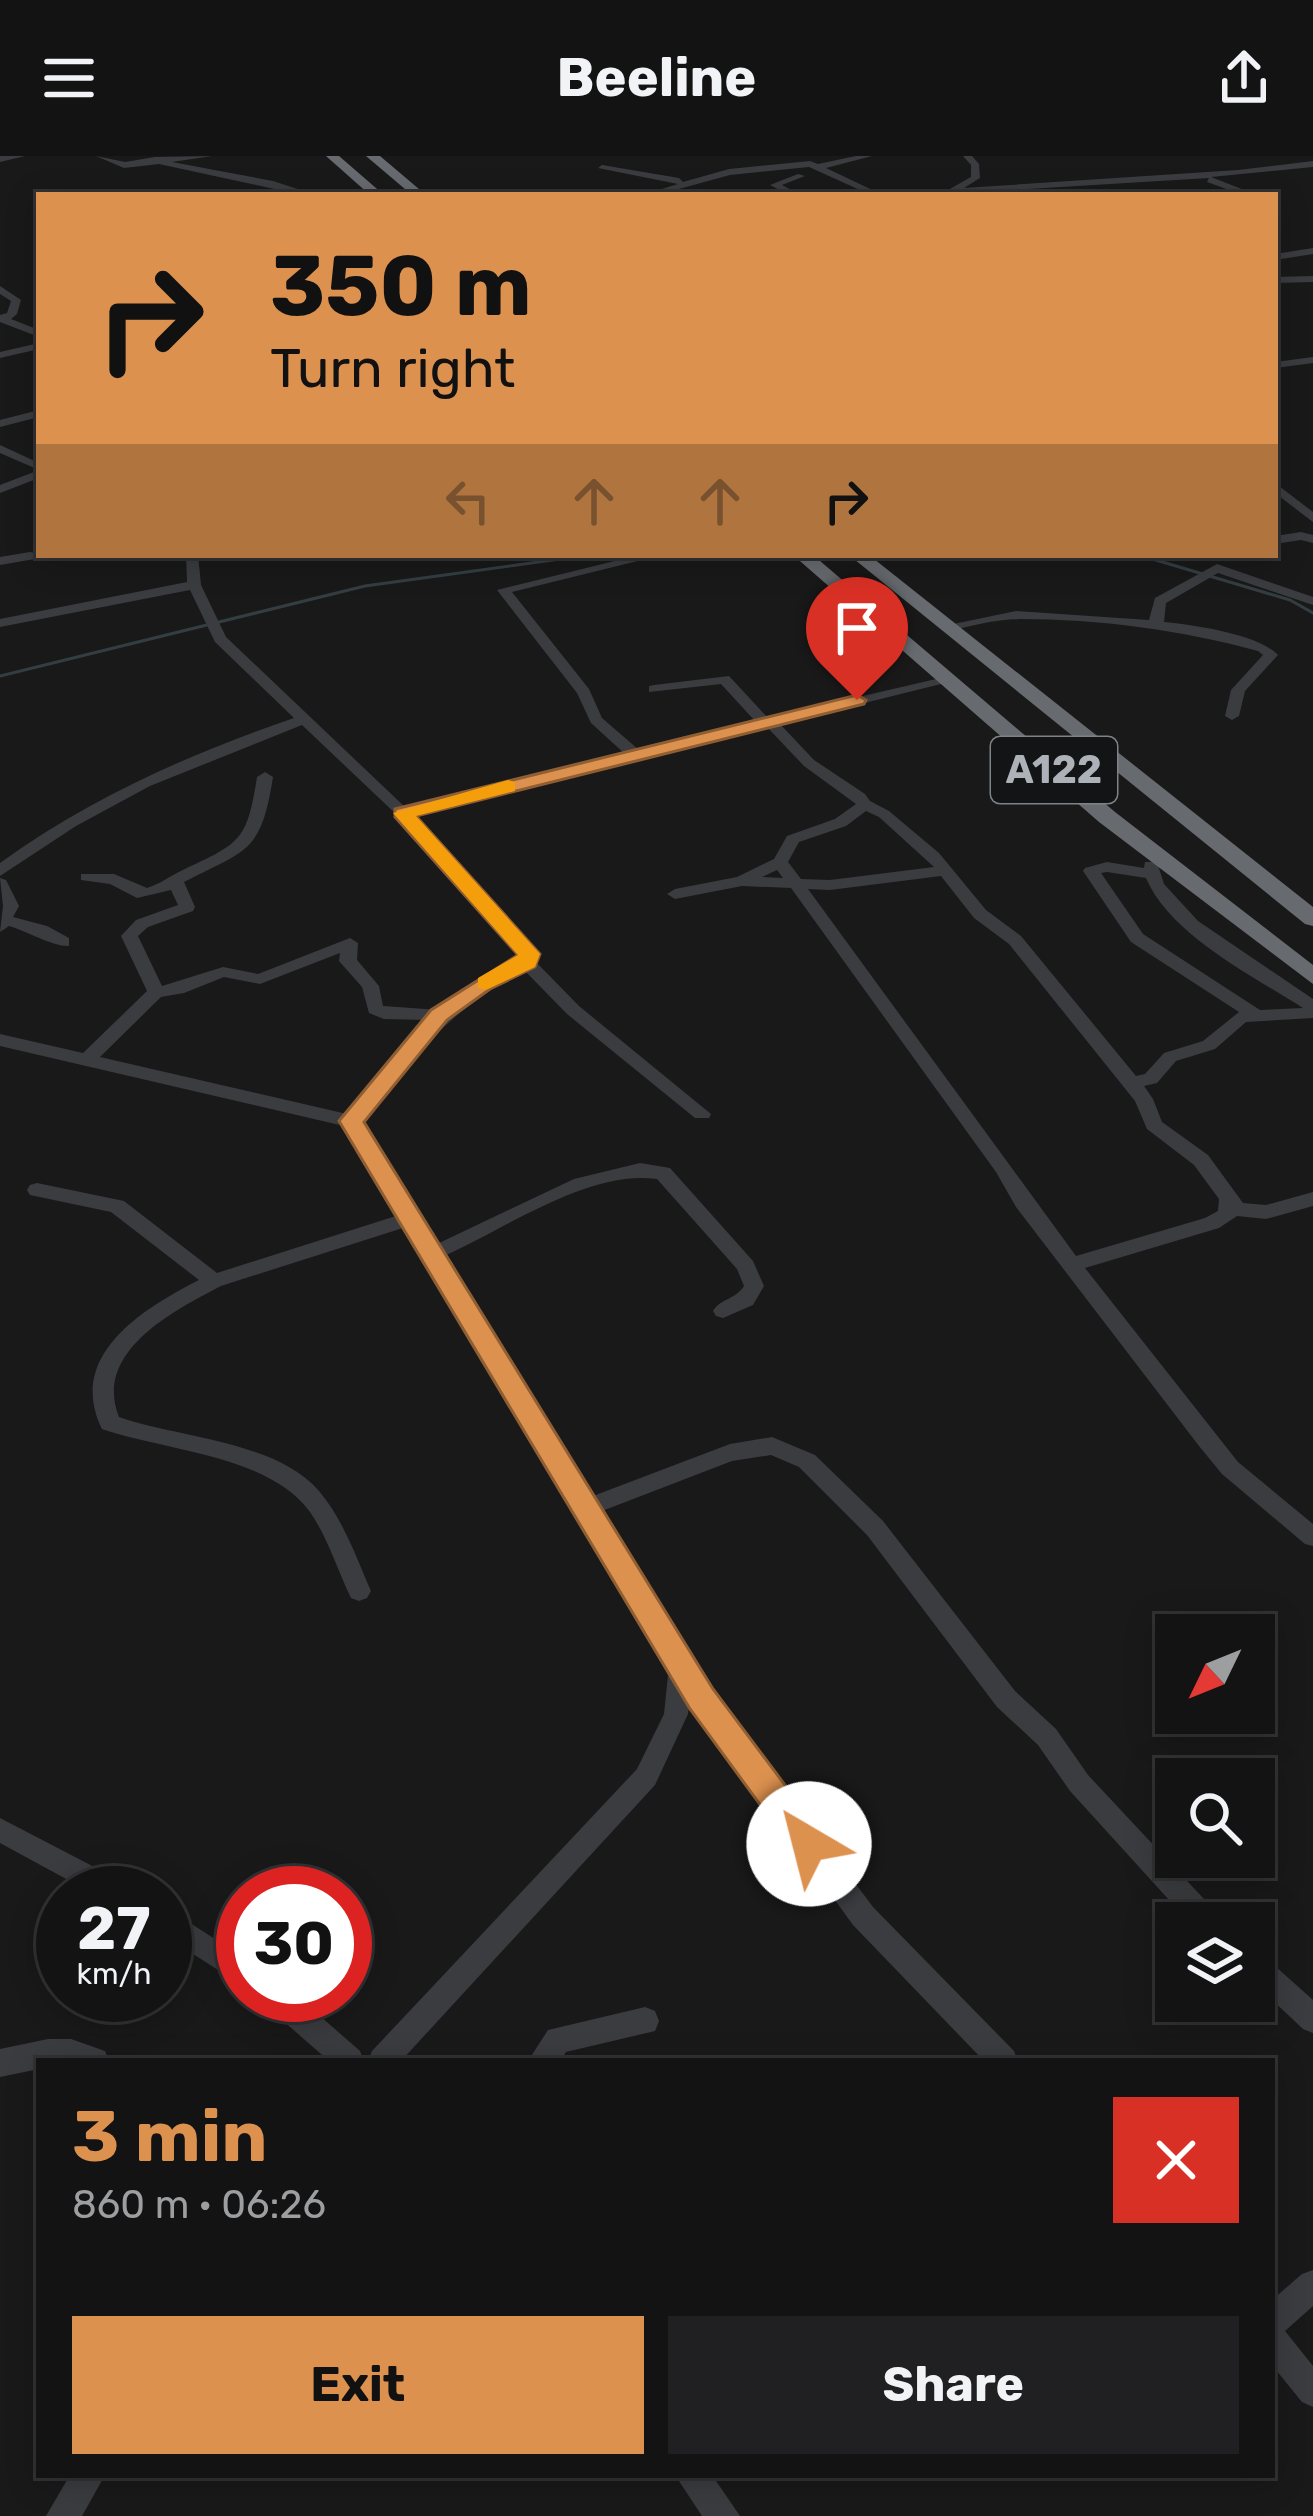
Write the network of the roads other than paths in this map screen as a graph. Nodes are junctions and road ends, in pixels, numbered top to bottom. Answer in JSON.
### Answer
{"nodes":[{"id":1,"x":21,"y":156,"type":"edge"},
{"id":2,"x":100,"y":156,"type":"edge"},
{"id":3,"x":208,"y":156,"type":"edge"},
{"id":4,"x":332,"y":156,"type":"edge"},
{"id":5,"x":372,"y":156,"type":"edge"},
{"id":6,"x":795,"y":156,"type":"edge"},
{"id":7,"x":868,"y":156,"type":"edge"},
{"id":8,"x":968,"y":156,"type":"edge"},
{"id":9,"x":0,"y":159,"type":"edge"},
{"id":10,"x":155,"y":160,"type":"junction"},
{"id":11,"x":1284,"y":162,"type":"edge"},
{"id":12,"x":1313,"y":164,"type":"edge"},
{"id":13,"x":602,"y":168,"type":"dead end"},
{"id":14,"x":818,"y":168,"type":"junction"},
{"id":15,"x":1192,"y":175,"type":"junction"},
{"id":16,"x":1313,"y":178,"type":"edge"},
{"id":17,"x":685,"y":184,"type":"junction"},
{"id":18,"x":373,"y":190,"type":"edge"},
{"id":19,"x":299,"y":192,"type":"edge"},
{"id":20,"x":416,"y":192,"type":"edge"},
{"id":21,"x":657,"y":192,"type":"edge"},
{"id":22,"x":790,"y":192,"type":"edge"},
{"id":23,"x":871,"y":192,"type":"edge"},
{"id":24,"x":950,"y":192,"type":"edge"},
{"id":25,"x":962,"y":192,"type":"edge"},
{"id":26,"x":1243,"y":192,"type":"edge"},
{"id":27,"x":1313,"y":251,"type":"edge"},
{"id":28,"x":1278,"y":257,"type":"edge"},
{"id":29,"x":1313,"y":279,"type":"edge"},
{"id":30,"x":1278,"y":280,"type":"edge"},
{"id":31,"x":0,"y":289,"type":"edge"},
{"id":32,"x":36,"y":295,"type":"edge"},
{"id":33,"x":16,"y":300,"type":"junction"},
{"id":34,"x":1,"y":318,"type":"edge"},
{"id":35,"x":36,"y":333,"type":"edge"},
{"id":36,"x":36,"y":347,"type":"edge"},
{"id":37,"x":0,"y":355,"type":"edge"},
{"id":38,"x":1313,"y":360,"type":"edge"},
{"id":39,"x":1278,"y":365,"type":"edge"},
{"id":40,"x":36,"y":414,"type":"edge"},
{"id":41,"x":0,"y":424,"type":"edge"},
{"id":42,"x":0,"y":449,"type":"edge"},
{"id":43,"x":36,"y":468,"type":"edge"},
{"id":44,"x":36,"y":471,"type":"edge"},
{"id":45,"x":0,"y":489,"type":"edge"},
{"id":46,"x":1278,"y":489,"type":"edge"},
{"id":47,"x":1313,"y":518,"type":"edge"},
{"id":48,"x":1313,"y":539,"type":"edge"},
{"id":49,"x":1278,"y":540,"type":"edge"},
{"id":50,"x":30,"y":556,"type":"dead end"},
{"id":51,"x":192,"y":558,"type":"edge"},
{"id":52,"x":643,"y":558,"type":"edge"},
{"id":53,"x":805,"y":558,"type":"edge"},
{"id":54,"x":862,"y":558,"type":"edge"},
{"id":55,"x":1238,"y":558,"type":"edge"},
{"id":56,"x":0,"y":561,"type":"edge"},
{"id":57,"x":1217,"y":568,"type":"junction"},
{"id":58,"x":194,"y":585,"type":"junction"},
{"id":59,"x":1313,"y":601,"type":"edge"},
{"id":60,"x":0,"y":623,"type":"edge"},
{"id":61,"x":1150,"y":624,"type":"junction"},
{"id":62,"x":946,"y":627,"type":"junction"},
{"id":63,"x":1007,"y":678,"type":"junction"},
{"id":64,"x":951,"y":684,"type":"junction"},
{"id":65,"x":654,"y":689,"type":"dead end"},
{"id":66,"x":1232,"y":716,"type":"dead end"},
{"id":67,"x":302,"y":720,"type":"junction"},
{"id":68,"x":768,"y":723,"type":"junction"},
{"id":69,"x":1073,"y":730,"type":"junction"},
{"id":70,"x":1020,"y":742,"type":"junction"},
{"id":71,"x":634,"y":754,"type":"junction"},
{"id":72,"x":265,"y":777,"type":"dead end"},
{"id":73,"x":864,"y":804,"type":"junction"},
{"id":74,"x":403,"y":813,"type":"junction"},
{"id":75,"x":780,"y":862,"type":"junction"},
{"id":76,"x":1151,"y":863,"type":"junction"},
{"id":77,"x":0,"y":871,"type":"edge"},
{"id":78,"x":944,"y":872,"type":"junction"},
{"id":79,"x":86,"y":877,"type":"dead end"},
{"id":80,"x":742,"y":881,"type":"junction"},
{"id":81,"x":176,"y":882,"type":"junction"},
{"id":82,"x":0,"y":883,"type":"edge"},
{"id":83,"x":793,"y":883,"type":"junction"},
{"id":84,"x":675,"y":894,"type":"dead end"},
{"id":85,"x":1313,"y":920,"type":"edge"},
{"id":86,"x":3,"y":924,"type":"edge"},
{"id":87,"x":63,"y":942,"type":"dead end"},
{"id":88,"x":527,"y":963,"type":"junction"},
{"id":89,"x":1313,"y":977,"type":"edge"},
{"id":90,"x":156,"y":992,"type":"junction"},
{"id":91,"x":1303,"y":1007,"type":"edge"},
{"id":92,"x":1254,"y":1014,"type":"junction"},
{"id":93,"x":439,"y":1015,"type":"junction"},
{"id":94,"x":0,"y":1040,"type":"edge"},
{"id":95,"x":88,"y":1059,"type":"junction"},
{"id":96,"x":1132,"y":1084,"type":"junction"},
{"id":97,"x":702,"y":1114,"type":"dead end"},
{"id":98,"x":351,"y":1121,"type":"junction"},
{"id":99,"x":37,"y":1190,"type":"dead end"},
{"id":100,"x":1313,"y":1199,"type":"edge"},
{"id":101,"x":1228,"y":1201,"type":"junction"},
{"id":102,"x":411,"y":1218,"type":"junction"},
{"id":103,"x":434,"y":1253,"type":"junction"},
{"id":104,"x":1074,"y":1264,"type":"junction"},
{"id":105,"x":214,"y":1281,"type":"junction"},
{"id":106,"x":723,"y":1311,"type":"dead end"},
{"id":107,"x":589,"y":1507,"type":"junction"},
{"id":108,"x":1313,"y":1537,"type":"edge"},
{"id":109,"x":359,"y":1591,"type":"dead end"},
{"id":110,"x":662,"y":1628,"type":"junction"},
{"id":111,"x":0,"y":1830,"type":"edge"},
{"id":112,"x":67,"y":1866,"type":"edge"},
{"id":113,"x":1189,"y":1902,"type":"edge"},
{"id":114,"x":1275,"y":1984,"type":"edge"},
{"id":115,"x":1313,"y":2019,"type":"edge"},
{"id":116,"x":645,"y":2020,"type":"dead end"},
{"id":117,"x":306,"y":2022,"type":"edge"},
{"id":118,"x":89,"y":2058,"type":"edge"},
{"id":119,"x":347,"y":2058,"type":"edge"},
{"id":120,"x":385,"y":2058,"type":"edge"},
{"id":121,"x":544,"y":2058,"type":"edge"},
{"id":122,"x":1001,"y":2058,"type":"edge"},
{"id":123,"x":0,"y":2063,"type":"edge"},
{"id":124,"x":1313,"y":2285,"type":"edge"},
{"id":125,"x":1275,"y":2318,"type":"edge"},
{"id":126,"x":1275,"y":2344,"type":"edge"},
{"id":127,"x":1313,"y":2391,"type":"edge"},
{"id":128,"x":87,"y":2478,"type":"edge"},
{"id":129,"x":693,"y":2478,"type":"edge"},
{"id":130,"x":63,"y":2516,"type":"edge"},
{"id":131,"x":723,"y":2516,"type":"edge"}],
"edges":[{"from":1,"to":9,"type":"street"},
{"from":2,"to":10,"type":"street"},
{"from":3,"to":10,"type":"street"},
{"from":4,"to":18,"type":"highway"},
{"from":5,"to":20,"type":"highway"},
{"from":6,"to":14,"type":"street"},
{"from":7,"to":14,"type":"street"},
{"from":8,"to":24,"type":"street"},
{"from":10,"to":19,"type":"street"},
{"from":11,"to":12,"type":"street"},
{"from":11,"to":15,"type":"street"},
{"from":11,"to":16,"type":"street"},
{"from":13,"to":17,"type":"street"},
{"from":14,"to":17,"type":"street"},
{"from":14,"to":22,"type":"street"},
{"from":14,"to":23,"type":"street"},
{"from":15,"to":25,"type":"street"},
{"from":15,"to":26,"type":"street"},
{"from":17,"to":21,"type":"street"},
{"from":18,"to":20,"type":"highway"},
{"from":27,"to":28,"type":"street"},
{"from":29,"to":30,"type":"street"},
{"from":31,"to":33,"type":"street"},
{"from":32,"to":33,"type":"street"},
{"from":33,"to":34,"type":"street"},
{"from":34,"to":35,"type":"street"},
{"from":36,"to":37,"type":"street"},
{"from":38,"to":39,"type":"street"},
{"from":40,"to":41,"type":"street"},
{"from":42,"to":43,"type":"street"},
{"from":44,"to":45,"type":"street"},
{"from":46,"to":47,"type":"street"},
{"from":48,"to":49,"type":"street"},
{"from":50,"to":56,"type":"street"},
{"from":51,"to":58,"type":"street"},
{"from":52,"to":71,"type":"street"},
{"from":53,"to":64,"type":"highway","number":"A122"},
{"from":54,"to":62,"type":"highway","number":"A122"},
{"from":55,"to":57,"type":"street"},
{"from":57,"to":59,"type":"street"},
{"from":57,"to":61,"type":"street"},
{"from":58,"to":60,"type":"street"},
{"from":58,"to":67,"type":"street"},
{"from":61,"to":62,"type":"street"},
{"from":61,"to":66,"type":"street"},
{"from":62,"to":63,"type":"highway","number":"A122"},
{"from":63,"to":64,"type":"highway"},
{"from":63,"to":69,"type":"highway","number":"A122"},
{"from":64,"to":68,"type":"street"},
{"from":64,"to":70,"type":"highway","number":"A122"},
{"from":65,"to":68,"type":"street"},
{"from":67,"to":74,"type":"street"},
{"from":67,"to":77,"type":"street"},
{"from":68,"to":71,"type":"street"},
{"from":68,"to":73,"type":"street"},
{"from":69,"to":70,"type":"highway"},
{"from":69,"to":85,"type":"highway","number":"A122"},
{"from":70,"to":76,"type":"highway","number":"A122"},
{"from":71,"to":74,"type":"street"},
{"from":72,"to":81,"type":"street"},
{"from":73,"to":75,"type":"street"},
{"from":73,"to":78,"type":"street"},
{"from":74,"to":88,"type":"street"},
{"from":75,"to":80,"type":"street"},
{"from":75,"to":83,"type":"street"},
{"from":76,"to":89,"type":"highway","number":"A122"},
{"from":76,"to":91,"type":"street"},
{"from":76,"to":92,"type":"street"},
{"from":78,"to":83,"type":"street"},
{"from":78,"to":96,"type":"street"},
{"from":79,"to":81,"type":"street"},
{"from":80,"to":83,"type":"street"},
{"from":80,"to":84,"type":"street"},
{"from":81,"to":90,"type":"street"},
{"from":82,"to":86,"type":"street"},
{"from":83,"to":104,"type":"street"},
{"from":86,"to":87,"type":"street"},
{"from":88,"to":93,"type":"street"},
{"from":88,"to":97,"type":"street"},
{"from":90,"to":93,"type":"street"},
{"from":90,"to":95,"type":"street"},
{"from":91,"to":92,"type":"street"},
{"from":92,"to":96,"type":"street"},
{"from":93,"to":98,"type":"street"},
{"from":94,"to":95,"type":"street"},
{"from":95,"to":98,"type":"street"},
{"from":96,"to":101,"type":"street"},
{"from":98,"to":102,"type":"street"},
{"from":99,"to":105,"type":"street"},
{"from":100,"to":101,"type":"street"},
{"from":101,"to":104,"type":"street"},
{"from":102,"to":103,"type":"street"},
{"from":102,"to":105,"type":"street"},
{"from":103,"to":106,"type":"street"},
{"from":103,"to":107,"type":"street"},
{"from":104,"to":108,"type":"street"},
{"from":105,"to":109,"type":"street"},
{"from":107,"to":110,"type":"street"},
{"from":107,"to":113,"type":"street"},
{"from":110,"to":120,"type":"street"},
{"from":110,"to":122,"type":"street"},
{"from":111,"to":112,"type":"street"},
{"from":114,"to":115,"type":"street"},
{"from":116,"to":121,"type":"street"},
{"from":117,"to":119,"type":"street"},
{"from":118,"to":123,"type":"street"},
{"from":124,"to":125,"type":"street"},
{"from":126,"to":127,"type":"street"},
{"from":128,"to":130,"type":"street"},
{"from":129,"to":131,"type":"street"}]}
